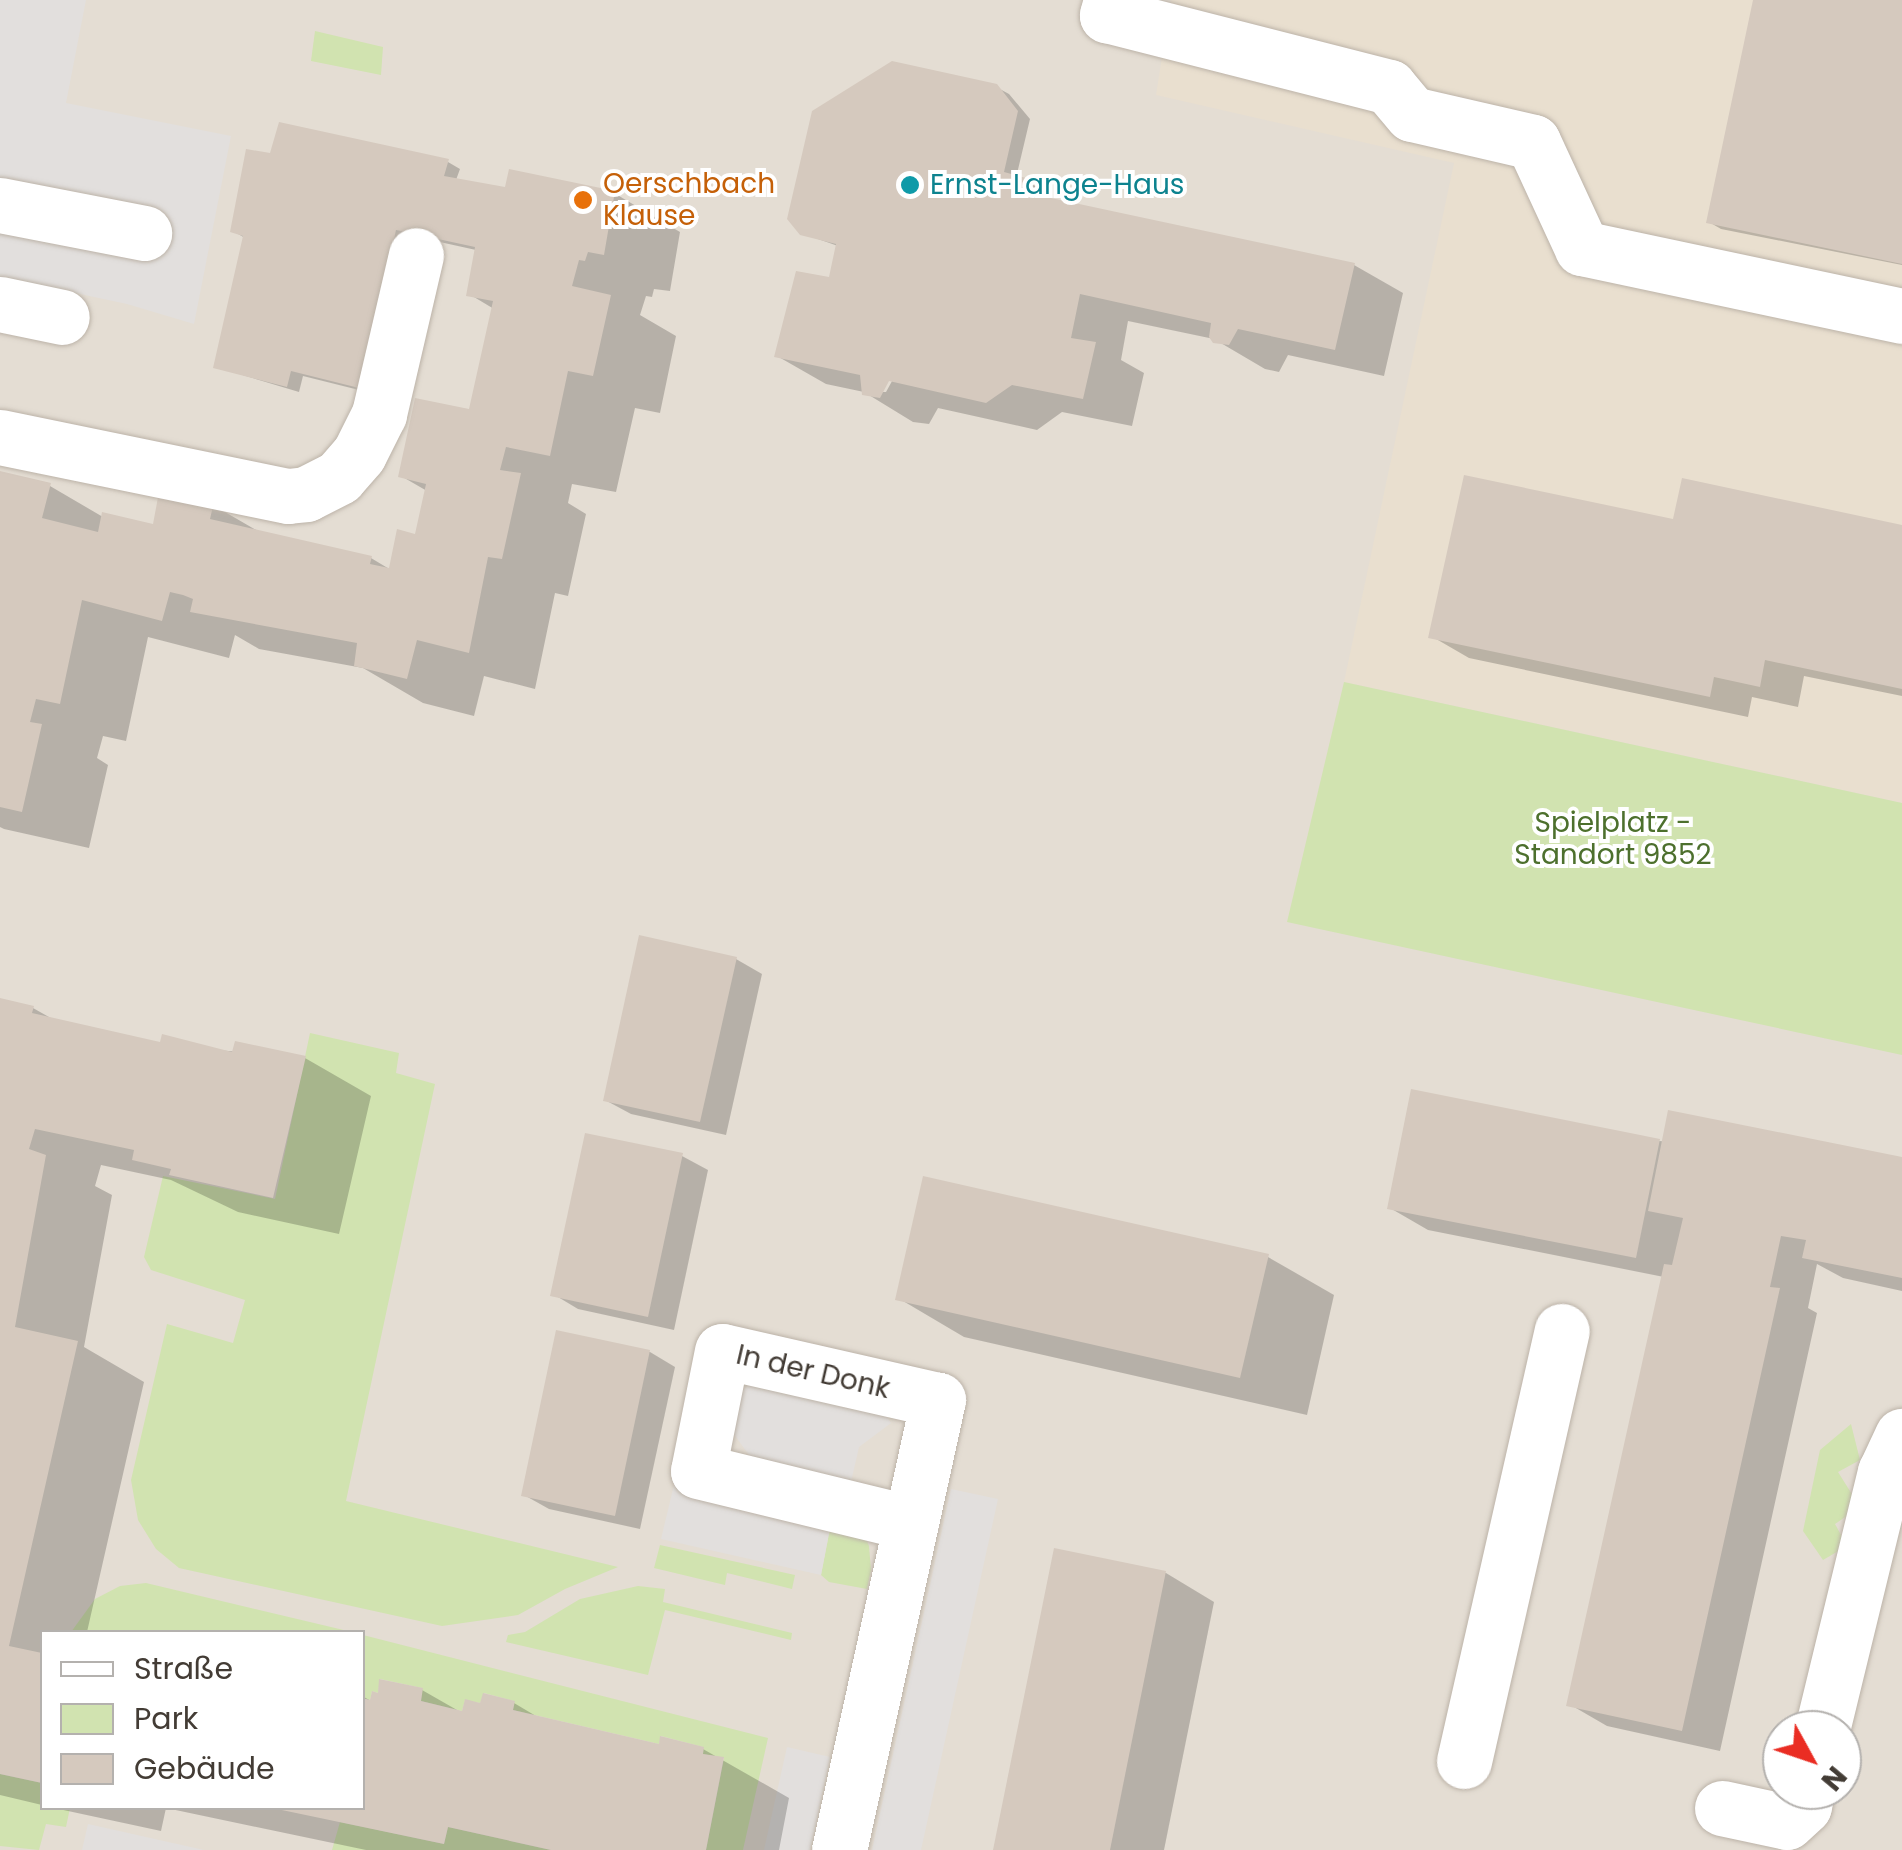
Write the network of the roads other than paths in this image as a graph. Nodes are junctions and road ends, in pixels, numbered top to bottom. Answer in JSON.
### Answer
{"nodes":[{"id":1,"x":1111,"y":0,"type":"edge"},
{"id":2,"x":0,"y":205,"type":"edge"},
{"id":3,"x":144,"y":233,"type":"dead end"},
{"id":4,"x":416,"y":254,"type":"dead end"},
{"id":5,"x":0,"y":304,"type":"edge"},
{"id":6,"x":1902,"y":316,"type":"edge"},
{"id":7,"x":62,"y":318,"type":"dead end"},
{"id":8,"x":0,"y":438,"type":"edge"},
{"id":9,"x":1562,"y":1332,"type":"dead end"},
{"id":10,"x":1902,"y":1436,"type":"edge"},
{"id":11,"x":911,"y":1523,"type":"dead end"},
{"id":12,"x":1827,"y":1710,"type":"edge"},
{"id":13,"x":1464,"y":1761,"type":"dead end"},
{"id":14,"x":1722,"y":1808,"type":"dead end"},
{"id":15,"x":1800,"y":1810,"type":"edge"},
{"id":16,"x":839,"y":1850,"type":"edge"}],
"edges":[{"from":1,"to":6,"type":"street"},
{"from":2,"to":3,"type":"street"},
{"from":4,"to":8,"type":"street"},
{"from":5,"to":7,"type":"street"},
{"from":9,"to":13,"type":"street"},
{"from":10,"to":12,"type":"street"},
{"from":11,"to":16,"type":"street"},
{"from":14,"to":15,"type":"street"}]}
